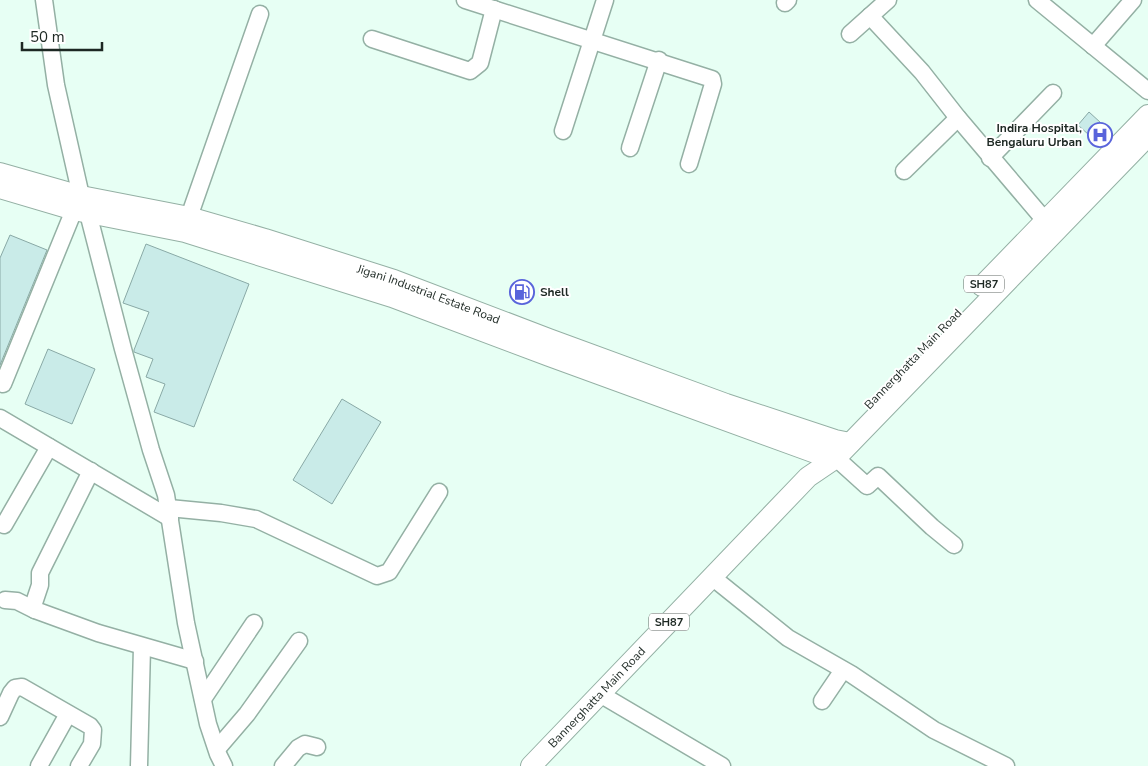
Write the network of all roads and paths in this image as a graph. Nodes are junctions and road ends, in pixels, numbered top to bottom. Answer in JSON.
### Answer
{"nodes":[{"id":1,"x":44,"y":0,"type":"edge"},
{"id":2,"x":464,"y":0,"type":"edge"},
{"id":3,"x":605,"y":0,"type":"edge"},
{"id":4,"x":888,"y":0,"type":"edge"},
{"id":5,"x":1037,"y":0,"type":"edge"},
{"id":6,"x":1133,"y":0,"type":"edge"},
{"id":7,"x":494,"y":9,"type":"junction"},
{"id":8,"x":260,"y":14,"type":"dead end"},
{"id":9,"x":870,"y":16,"type":"junction"},
{"id":10,"x":850,"y":34,"type":"dead end"},
{"id":11,"x":372,"y":40,"type":"dead end"},
{"id":12,"x":592,"y":40,"type":"junction"},
{"id":13,"x":1093,"y":46,"type":"junction"},
{"id":14,"x":659,"y":60,"type":"junction"},
{"id":15,"x":1148,"y":91,"type":"edge"},
{"id":16,"x":1053,"y":93,"type":"dead end"},
{"id":17,"x":1148,"y":115,"type":"edge"},
{"id":18,"x":958,"y":118,"type":"junction"},
{"id":19,"x":563,"y":131,"type":"dead end"},
{"id":20,"x":1148,"y":136,"type":"edge"},
{"id":21,"x":630,"y":148,"type":"dead end"},
{"id":22,"x":990,"y":158,"type":"junction"},
{"id":23,"x":689,"y":164,"type":"dead end"},
{"id":24,"x":904,"y":171,"type":"dead end"},
{"id":25,"x":0,"y":173,"type":"edge"},
{"id":26,"x":0,"y":188,"type":"edge"},
{"id":27,"x":81,"y":206,"type":"junction"},
{"id":28,"x":189,"y":217,"type":"junction"},
{"id":29,"x":1049,"y":226,"type":"junction"},
{"id":30,"x":3,"y":384,"type":"dead end"},
{"id":31,"x":2,"y":424,"type":"edge"},
{"id":32,"x":49,"y":446,"type":"junction"},
{"id":33,"x":836,"y":449,"type":"junction"},
{"id":34,"x":91,"y":471,"type":"junction"},
{"id":35,"x":440,"y":492,"type":"dead end"},
{"id":36,"x":170,"y":513,"type":"junction"},
{"id":37,"x":4,"y":525,"type":"dead end"},
{"id":38,"x":954,"y":545,"type":"dead end"},
{"id":39,"x":712,"y":577,"type":"junction"},
{"id":40,"x":5,"y":600,"type":"dead end"},
{"id":41,"x":35,"y":610,"type":"junction"},
{"id":42,"x":254,"y":623,"type":"dead end"},
{"id":43,"x":298,"y":641,"type":"dead end"},
{"id":44,"x":142,"y":647,"type":"junction"},
{"id":45,"x":195,"y":661,"type":"junction"},
{"id":46,"x":843,"y":670,"type":"junction"},
{"id":47,"x":600,"y":694,"type":"junction"},
{"id":48,"x":203,"y":699,"type":"junction"},
{"id":49,"x":822,"y":701,"type":"dead end"},
{"id":50,"x":68,"y":714,"type":"junction"},
{"id":51,"x":0,"y":717,"type":"edge"},
{"id":52,"x":318,"y":747,"type":"dead end"},
{"id":53,"x":217,"y":759,"type":"edge"},
{"id":54,"x":533,"y":765,"type":"edge"},
{"id":55,"x":39,"y":766,"type":"edge"},
{"id":56,"x":79,"y":766,"type":"edge"},
{"id":57,"x":139,"y":766,"type":"edge"},
{"id":58,"x":283,"y":766,"type":"edge"},
{"id":59,"x":722,"y":766,"type":"edge"},
{"id":60,"x":1006,"y":766,"type":"edge"}],
"edges":[{"from":1,"to":27,"type":"street"},
{"from":2,"to":7,"type":"street"},
{"from":3,"to":12,"type":"street"},
{"from":4,"to":9,"type":"street"},
{"from":5,"to":13,"type":"street"},
{"from":6,"to":13,"type":"street"},
{"from":7,"to":11,"type":"street"},
{"from":7,"to":12,"type":"street"},
{"from":8,"to":28,"type":"street"},
{"from":9,"to":10,"type":"street"},
{"from":9,"to":18,"type":"street"},
{"from":12,"to":14,"type":"street"},
{"from":12,"to":19,"type":"street"},
{"from":13,"to":15,"type":"street"},
{"from":14,"to":21,"type":"street"},
{"from":14,"to":23,"type":"street"},
{"from":16,"to":22,"type":"street"},
{"from":17,"to":29,"type":"main road","name":"Bannerghatta Main Road","number":"SH87"},
{"from":18,"to":22,"type":"street"},
{"from":18,"to":24,"type":"street"},
{"from":20,"to":29,"type":"main road","name":"Bannerghatta Main Road","number":"SH87"},
{"from":22,"to":29,"type":"street"},
{"from":25,"to":27,"type":"main road","name":"Jigani Industrial Estate Road"},
{"from":26,"to":27,"type":"main road","name":"Jigani Industrial Estate Road"},
{"from":27,"to":28,"type":"main road","name":"Jigani Industrial Estate Road"},
{"from":27,"to":30,"type":"street"},
{"from":27,"to":33,"type":"main road","name":"Jigani Industrial Estate Road"},
{"from":27,"to":36,"type":"street"},
{"from":28,"to":33,"type":"main road","name":"Jigani Industrial Estate Road"},
{"from":29,"to":33,"type":"main road","name":"Bannerghatta Main Road","number":"SH87"},
{"from":31,"to":32,"type":"street"},
{"from":32,"to":34,"type":"street"},
{"from":32,"to":37,"type":"street"},
{"from":33,"to":38,"type":"street"},
{"from":33,"to":39,"type":"main road","name":"Bannerghatta Main Road","number":"SH87"},
{"from":34,"to":36,"type":"street"},
{"from":34,"to":41,"type":"street"},
{"from":35,"to":36,"type":"street"},
{"from":36,"to":45,"type":"street"},
{"from":39,"to":46,"type":"street"},
{"from":39,"to":47,"type":"main road","name":"Bannerghatta Main Road","number":"SH87"},
{"from":40,"to":41,"type":"street"},
{"from":41,"to":44,"type":"street"},
{"from":42,"to":48,"type":"street"},
{"from":43,"to":53,"type":"street"},
{"from":44,"to":45,"type":"street"},
{"from":44,"to":57,"type":"street"},
{"from":45,"to":48,"type":"street"},
{"from":46,"to":49,"type":"street"},
{"from":46,"to":60,"type":"street"},
{"from":47,"to":54,"type":"main road","name":"Bannerghatta Main Road","number":"SH87"},
{"from":47,"to":59,"type":"street"},
{"from":48,"to":53,"type":"street"},
{"from":50,"to":51,"type":"street"},
{"from":50,"to":55,"type":"street"},
{"from":50,"to":56,"type":"street"},
{"from":52,"to":58,"type":"street"}]}
